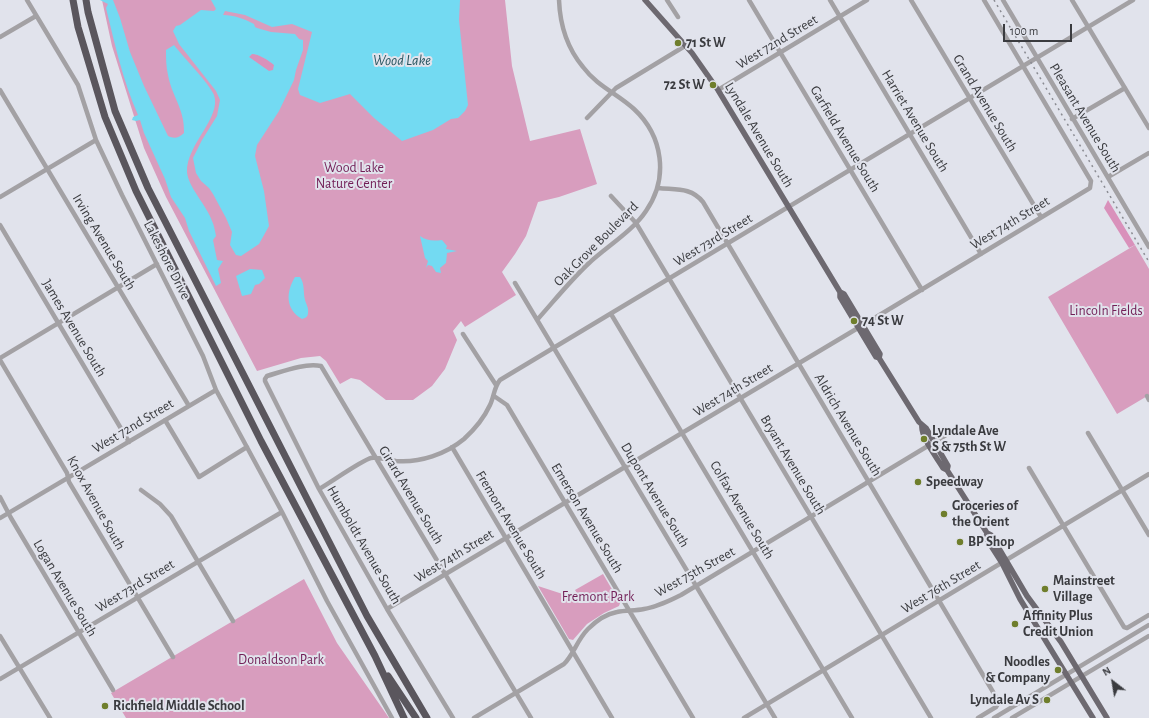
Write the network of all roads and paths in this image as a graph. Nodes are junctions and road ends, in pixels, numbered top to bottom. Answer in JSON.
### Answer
{"nodes":[{"id":1,"x":26,"y":0,"type":"edge"},
{"id":2,"x":73,"y":0,"type":"edge"},
{"id":3,"x":86,"y":0,"type":"edge"},
{"id":4,"x":559,"y":0,"type":"edge"},
{"id":5,"x":645,"y":0,"type":"edge"},
{"id":6,"x":668,"y":0,"type":"edge"},
{"id":7,"x":749,"y":0,"type":"edge"},
{"id":8,"x":830,"y":0,"type":"edge"},
{"id":9,"x":867,"y":0,"type":"edge"},
{"id":10,"x":911,"y":0,"type":"edge"},
{"id":11,"x":984,"y":0,"type":"edge"},
{"id":12,"x":1003,"y":0,"type":"edge"},
{"id":13,"x":1072,"y":0,"type":"edge"},
{"id":14,"x":1134,"y":0,"type":"edge"},
{"id":15,"x":36,"y":16,"type":"junction"},
{"id":16,"x":840,"y":16,"type":"junction"},
{"id":17,"x":678,"y":17,"type":"dead end"},
{"id":18,"x":1088,"y":28,"type":"junction"},
{"id":19,"x":0,"y":37,"type":"edge"},
{"id":20,"x":685,"y":46,"type":"junction"},
{"id":21,"x":780,"y":52,"type":"junction"},
{"id":22,"x":1036,"y":59,"type":"junction"},
{"id":23,"x":1024,"y":66,"type":"junction"},
{"id":24,"x":1125,"y":88,"type":"junction"},
{"id":25,"x":0,"y":90,"type":"edge"},
{"id":26,"x":718,"y":90,"type":"junction"},
{"id":27,"x":612,"y":93,"type":"junction"},
{"id":28,"x":969,"y":99,"type":"junction"},
{"id":29,"x":587,"y":118,"type":"dead end"},
{"id":30,"x":1072,"y":119,"type":"junction"},
{"id":31,"x":1149,"y":128,"type":"edge"},
{"id":32,"x":910,"y":135,"type":"junction"},
{"id":33,"x":96,"y":140,"type":"junction"},
{"id":34,"x":1149,"y":153,"type":"edge"},
{"id":35,"x":48,"y":169,"type":"junction"},
{"id":36,"x":851,"y":171,"type":"junction"},
{"id":37,"x":1108,"y":177,"type":"junction"},
{"id":38,"x":658,"y":188,"type":"junction"},
{"id":39,"x":1089,"y":189,"type":"joint"},
{"id":40,"x":611,"y":196,"type":"dead end"},
{"id":41,"x":0,"y":197,"type":"edge"},
{"id":42,"x":789,"y":208,"type":"junction"},
{"id":43,"x":1041,"y":217,"type":"junction"},
{"id":44,"x":636,"y":223,"type":"junction"},
{"id":45,"x":0,"y":225,"type":"edge"},
{"id":46,"x":728,"y":244,"type":"junction"},
{"id":47,"x":1149,"y":247,"type":"edge"},
{"id":48,"x":981,"y":254,"type":"junction"},
{"id":49,"x":157,"y":264,"type":"junction"},
{"id":50,"x":670,"y":279,"type":"junction"},
{"id":51,"x":515,"y":283,"type":"dead end"},
{"id":52,"x":118,"y":287,"type":"junction"},
{"id":53,"x":922,"y":290,"type":"junction"},
{"id":54,"x":612,"y":314,"type":"junction"},
{"id":55,"x":537,"y":320,"type":"junction"},
{"id":56,"x":58,"y":323,"type":"junction"},
{"id":57,"x":861,"y":327,"type":"junction"},
{"id":58,"x":463,"y":334,"type":"dead end"},
{"id":59,"x":554,"y":348,"type":"junction"},
{"id":60,"x":0,"y":359,"type":"edge"},
{"id":61,"x":798,"y":364,"type":"junction"},
{"id":62,"x":265,"y":379,"type":"joint"},
{"id":63,"x":496,"y":385,"type":"junction"},
{"id":64,"x":216,"y":390,"type":"junction"},
{"id":65,"x":494,"y":396,"type":"junction"},
{"id":66,"x":740,"y":398,"type":"junction"},
{"id":67,"x":189,"y":406,"type":"junction"},
{"id":68,"x":166,"y":420,"type":"junction"},
{"id":69,"x":1088,"y":432,"type":"dead end"},
{"id":70,"x":683,"y":433,"type":"junction"},
{"id":71,"x":946,"y":435,"type":"dead end"},
{"id":72,"x":129,"y":442,"type":"junction"},
{"id":73,"x":932,"y":443,"type":"junction"},
{"id":74,"x":247,"y":447,"type":"junction"},
{"id":75,"x":452,"y":447,"type":"junction"},
{"id":76,"x":377,"y":458,"type":"junction"},
{"id":77,"x":625,"y":467,"type":"junction"},
{"id":78,"x":1029,"y":468,"type":"dead end"},
{"id":79,"x":1149,"y":474,"type":"edge"},
{"id":80,"x":68,"y":478,"type":"junction"},
{"id":81,"x":869,"y":482,"type":"junction"},
{"id":82,"x":319,"y":489,"type":"junction"},
{"id":83,"x":142,"y":490,"type":"dead end"},
{"id":84,"x":1123,"y":490,"type":"junction"},
{"id":85,"x":0,"y":497,"type":"edge"},
{"id":86,"x":566,"y":503,"type":"junction"},
{"id":87,"x":282,"y":512,"type":"junction"},
{"id":88,"x":9,"y":513,"type":"junction"},
{"id":89,"x":811,"y":516,"type":"junction"},
{"id":90,"x":0,"y":518,"type":"edge"},
{"id":91,"x":1064,"y":526,"type":"junction"},
{"id":92,"x":1149,"y":535,"type":"edge"},
{"id":93,"x":506,"y":538,"type":"junction"},
{"id":94,"x":754,"y":551,"type":"junction"},
{"id":95,"x":1004,"y":561,"type":"junction"},
{"id":96,"x":198,"y":562,"type":"junction"},
{"id":97,"x":445,"y":574,"type":"junction"},
{"id":98,"x":696,"y":586,"type":"junction"},
{"id":99,"x":138,"y":597,"type":"junction"},
{"id":100,"x":940,"y":600,"type":"junction"},
{"id":101,"x":387,"y":609,"type":"junction"},
{"id":102,"x":630,"y":611,"type":"junction"},
{"id":103,"x":1149,"y":615,"type":"edge"},
{"id":104,"x":233,"y":621,"type":"dead end"},
{"id":105,"x":1149,"y":626,"type":"edge"},
{"id":106,"x":79,"y":632,"type":"junction"},
{"id":107,"x":882,"y":635,"type":"junction"},
{"id":108,"x":0,"y":636,"type":"edge"},
{"id":109,"x":1149,"y":636,"type":"edge"},
{"id":110,"x":573,"y":651,"type":"junction"},
{"id":111,"x":374,"y":656,"type":"junction"},
{"id":112,"x":173,"y":657,"type":"dead end"},
{"id":113,"x":19,"y":668,"type":"junction"},
{"id":114,"x":1077,"y":668,"type":"junction"},
{"id":115,"x":824,"y":670,"type":"junction"},
{"id":116,"x":1067,"y":674,"type":"junction"},
{"id":117,"x":1082,"y":676,"type":"junction"},
{"id":118,"x":0,"y":679,"type":"edge"},
{"id":119,"x":1072,"y":682,"type":"junction"},
{"id":120,"x":113,"y":690,"type":"dead end"},
{"id":121,"x":516,"y":692,"type":"junction"},
{"id":122,"x":767,"y":704,"type":"junction"},
{"id":123,"x":50,"y":718,"type":"edge"},
{"id":124,"x":392,"y":718,"type":"edge"},
{"id":125,"x":404,"y":718,"type":"edge"},
{"id":126,"x":416,"y":718,"type":"edge"},
{"id":127,"x":426,"y":718,"type":"edge"},
{"id":128,"x":453,"y":718,"type":"edge"},
{"id":129,"x":474,"y":718,"type":"edge"},
{"id":130,"x":531,"y":718,"type":"edge"},
{"id":131,"x":612,"y":718,"type":"edge"},
{"id":132,"x":693,"y":718,"type":"edge"},
{"id":133,"x":744,"y":718,"type":"edge"},
{"id":134,"x":775,"y":718,"type":"edge"},
{"id":135,"x":852,"y":718,"type":"edge"},
{"id":136,"x":931,"y":718,"type":"edge"},
{"id":137,"x":978,"y":718,"type":"edge"},
{"id":138,"x":994,"y":718,"type":"edge"},
{"id":139,"x":1012,"y":718,"type":"edge"},
{"id":140,"x":1093,"y":718,"type":"edge"},
{"id":141,"x":1107,"y":718,"type":"edge"}],
"edges":[{"from":1,"to":15,"type":"street"},
{"from":2,"to":111,"type":"highway"},
{"from":3,"to":127,"type":"highway"},
{"from":4,"to":27,"type":"street","name":"Oak Grove Boulevard"},
{"from":5,"to":20,"type":"main road","name":"Lyndale Avenue South"},
{"from":6,"to":17,"type":"street"},
{"from":7,"to":21,"type":"street","name":"Garfield Avenue South"},
{"from":8,"to":16,"type":"street","name":"Harriet Avenue South"},
{"from":9,"to":16,"type":"street","name":"West 72nd Street"},
{"from":10,"to":28,"type":"street","name":"Grand Avenue South"},
{"from":11,"to":23,"type":"street","name":"Pleasant Avenue South"},
{"from":12,"to":22,"type":"street","name":"Pleasant Avenue South"},
{"from":13,"to":18,"type":"street"},
{"from":14,"to":18,"type":"street","name":"West 73rd Street"},
{"from":15,"to":19,"type":"street"},
{"from":15,"to":33,"type":"street"},
{"from":16,"to":21,"type":"street","name":"West 72nd Street"},
{"from":16,"to":32,"type":"street","name":"Harriet Avenue South"},
{"from":18,"to":22,"type":"street","name":"West 73rd Street"},
{"from":18,"to":24,"type":"street"},
{"from":20,"to":26,"type":"main road","name":"Lyndale Avenue South"},
{"from":20,"to":27,"type":"street"},
{"from":21,"to":26,"type":"street","name":"West 72nd Street"},
{"from":21,"to":36,"type":"street","name":"Garfield Avenue South"},
{"from":22,"to":23,"type":"street","name":"West 73rd Street"},
{"from":22,"to":30,"type":"street","name":"Pleasant Avenue South"},
{"from":23,"to":28,"type":"street","name":"West 73rd Street"},
{"from":23,"to":39,"type":"street","name":"Pleasant Avenue South"},
{"from":24,"to":30,"type":"street"},
{"from":24,"to":31,"type":"street"},
{"from":25,"to":35,"type":"street","name":"Irving Avenue South"},
{"from":26,"to":42,"type":"main road","name":"Lyndale Avenue South"},
{"from":27,"to":29,"type":"street"},
{"from":27,"to":38,"type":"street","name":"Oak Grove Boulevard"},
{"from":28,"to":32,"type":"street","name":"West 73rd Street"},
{"from":28,"to":43,"type":"street","name":"Grand Avenue South"},
{"from":30,"to":37,"type":"street","name":"Pleasant Avenue South"},
{"from":32,"to":36,"type":"street","name":"West 73rd Street"},
{"from":32,"to":48,"type":"street","name":"Harriet Avenue South"},
{"from":33,"to":35,"type":"street"},
{"from":33,"to":49,"type":"street","name":"Lakeshore Drive"},
{"from":34,"to":37,"type":"street"},
{"from":35,"to":41,"type":"street"},
{"from":35,"to":52,"type":"street","name":"Irving Avenue South"},
{"from":36,"to":42,"type":"street","name":"West 73rd Street"},
{"from":36,"to":53,"type":"street","name":"Garfield Avenue South"},
{"from":37,"to":47,"type":"street","name":"Pleasant Avenue South"},
{"from":38,"to":44,"type":"street","name":"Oak Grove Boulevard"},
{"from":38,"to":46,"type":"street","name":"Aldrich Avenue South"},
{"from":39,"to":43,"type":"street","name":"West 74th Street"},
{"from":40,"to":44,"type":"street","name":"Bryant Avenue South"},
{"from":42,"to":46,"type":"street","name":"West 73rd Street"},
{"from":42,"to":57,"type":"main road","name":"Lyndale Avenue South"},
{"from":43,"to":48,"type":"street","name":"West 74th Street"},
{"from":44,"to":50,"type":"street","name":"Bryant Avenue South"},
{"from":44,"to":55,"type":"street","name":"Oak Grove Boulevard"},
{"from":45,"to":56,"type":"street","name":"James Avenue South"},
{"from":46,"to":50,"type":"street","name":"West 73rd Street"},
{"from":46,"to":61,"type":"street","name":"Aldrich Avenue South"},
{"from":48,"to":53,"type":"street","name":"West 74th Street"},
{"from":49,"to":52,"type":"street"},
{"from":49,"to":64,"type":"street","name":"Lakeshore Drive"},
{"from":50,"to":54,"type":"street","name":"West 73rd Street"},
{"from":50,"to":66,"type":"street","name":"Bryant Avenue South"},
{"from":51,"to":55,"type":"street","name":"Dupont Avenue South"},
{"from":52,"to":56,"type":"street"},
{"from":52,"to":67,"type":"street","name":"Irving Avenue South"},
{"from":53,"to":57,"type":"street","name":"West 74th Street"},
{"from":54,"to":59,"type":"street","name":"West 73rd Street"},
{"from":54,"to":70,"type":"street","name":"Colfax Avenue South"},
{"from":55,"to":59,"type":"street","name":"Dupont Avenue South"},
{"from":56,"to":60,"type":"street"},
{"from":56,"to":72,"type":"street","name":"James Avenue South"},
{"from":57,"to":61,"type":"street","name":"West 74th Street"},
{"from":57,"to":73,"type":"main road","name":"Lyndale Avenue South"},
{"from":58,"to":63,"type":"street"},
{"from":59,"to":63,"type":"street","name":"West 73rd Street"},
{"from":59,"to":77,"type":"street","name":"Dupont Avenue South"},
{"from":60,"to":80,"type":"street","name":"Knox Avenue South"},
{"from":61,"to":66,"type":"street","name":"West 74th Street"},
{"from":61,"to":81,"type":"street","name":"Aldrich Avenue South"},
{"from":62,"to":76,"type":"street","name":"Girard Avenue South"},
{"from":62,"to":82,"type":"street","name":"Humboldt Avenue South"},
{"from":63,"to":65,"type":"street"},
{"from":64,"to":67,"type":"street","name":"West 72nd Street"},
{"from":64,"to":74,"type":"street"},
{"from":65,"to":75,"type":"street"},
{"from":65,"to":86,"type":"street","name":"Emerson Avenue South"},
{"from":66,"to":70,"type":"street","name":"West 74th Street"},
{"from":66,"to":89,"type":"street","name":"Bryant Avenue South"},
{"from":67,"to":68,"type":"street","name":"West 72nd Street"},
{"from":68,"to":72,"type":"street","name":"West 72nd Street"},
{"from":68,"to":74,"type":"street"},
{"from":69,"to":84,"type":"street"},
{"from":70,"to":77,"type":"street","name":"West 74th Street"},
{"from":70,"to":94,"type":"street","name":"Colfax Avenue South"},
{"from":71,"to":73,"type":"street","name":"West 75th Street"},
{"from":72,"to":80,"type":"street","name":"West 72nd Street"},
{"from":73,"to":81,"type":"street","name":"West 75th Street"},
{"from":73,"to":95,"type":"main road","name":"Lyndale Avenue South"},
{"from":74,"to":87,"type":"street"},
{"from":75,"to":76,"type":"street"},
{"from":75,"to":93,"type":"street","name":"Fremont Avenue South"},
{"from":76,"to":82,"type":"street"},
{"from":76,"to":97,"type":"street","name":"Girard Avenue South"},
{"from":77,"to":86,"type":"street","name":"West 74th Street"},
{"from":77,"to":98,"type":"street","name":"Dupont Avenue South"},
{"from":78,"to":91,"type":"street"},
{"from":79,"to":84,"type":"street","name":"West 76th Street"},
{"from":80,"to":88,"type":"street","name":"West 72nd Street"},
{"from":80,"to":99,"type":"street","name":"Knox Avenue South"},
{"from":81,"to":89,"type":"street","name":"West 75th Street"},
{"from":81,"to":100,"type":"street","name":"Aldrich Avenue South"},
{"from":82,"to":101,"type":"street","name":"Humboldt Avenue South"},
{"from":83,"to":96,"type":"street"},
{"from":84,"to":91,"type":"street","name":"West 76th Street"},
{"from":84,"to":92,"type":"street"},
{"from":85,"to":88,"type":"street","name":"Logan Avenue South"},
{"from":86,"to":93,"type":"street","name":"West 74th Street"},
{"from":86,"to":102,"type":"street","name":"Emerson Avenue South"},
{"from":87,"to":96,"type":"street","name":"West 73rd Street"},
{"from":87,"to":124,"type":"street"},
{"from":88,"to":90,"type":"street","name":"West 72nd Street"},
{"from":88,"to":106,"type":"street","name":"Logan Avenue South"},
{"from":89,"to":94,"type":"street","name":"West 75th Street"},
{"from":89,"to":107,"type":"street","name":"Bryant Avenue South"},
{"from":91,"to":95,"type":"street","name":"West 76th Street"},
{"from":91,"to":103,"type":"street"},
{"from":93,"to":97,"type":"street","name":"West 74th Street"},
{"from":93,"to":110,"type":"street","name":"Fremont Avenue South"},
{"from":94,"to":98,"type":"street","name":"West 75th Street"},
{"from":94,"to":115,"type":"street","name":"Colfax Avenue South"},
{"from":95,"to":100,"type":"street","name":"West 76th Street"},
{"from":95,"to":114,"type":"main road","name":"Lyndale Avenue South"},
{"from":95,"to":116,"type":"main road","name":"Lyndale Avenue South"},
{"from":96,"to":99,"type":"street","name":"West 73rd Street"},
{"from":96,"to":104,"type":"street"},
{"from":97,"to":101,"type":"street","name":"West 74th Street"},
{"from":97,"to":121,"type":"street","name":"Girard Avenue South"},
{"from":98,"to":102,"type":"street","name":"West 75th Street"},
{"from":98,"to":122,"type":"street","name":"Dupont Avenue South"},
{"from":99,"to":106,"type":"street","name":"West 73rd Street"},
{"from":99,"to":112,"type":"street","name":"Knox Avenue South"},
{"from":100,"to":107,"type":"street","name":"West 76th Street"},
{"from":100,"to":137,"type":"street","name":"Aldrich Avenue South"},
{"from":101,"to":128,"type":"street","name":"Humboldt Avenue South"},
{"from":102,"to":110,"type":"street","name":"West 75th Street"},
{"from":102,"to":132,"type":"street","name":"Emerson Avenue South"},
{"from":105,"to":114,"type":"street"},
{"from":106,"to":113,"type":"street","name":"West 73rd Street"},
{"from":106,"to":120,"type":"street","name":"Logan Avenue South"},
{"from":107,"to":115,"type":"street","name":"West 76th Street"},
{"from":107,"to":136,"type":"street","name":"Bryant Avenue South"},
{"from":108,"to":113,"type":"street"},
{"from":109,"to":117,"type":"street"},
{"from":110,"to":121,"type":"street","name":"West 75th Street"},
{"from":110,"to":131,"type":"street","name":"Fremont Avenue South"},
{"from":111,"to":125,"type":"highway"},
{"from":111,"to":126,"type":"highway"},
{"from":113,"to":118,"type":"street","name":"West 73rd Street"},
{"from":113,"to":123,"type":"street"},
{"from":114,"to":116,"type":"street"},
{"from":114,"to":117,"type":"main road","name":"Lyndale Avenue South"},
{"from":115,"to":122,"type":"street","name":"West 76th Street"},
{"from":115,"to":135,"type":"street","name":"Colfax Avenue South"},
{"from":116,"to":119,"type":"main road","name":"Lyndale Avenue South"},
{"from":116,"to":138,"type":"street"},
{"from":117,"to":119,"type":"street"},
{"from":117,"to":141,"type":"main road","name":"Lyndale Avenue South"},
{"from":119,"to":139,"type":"street"},
{"from":119,"to":140,"type":"main road","name":"Lyndale Avenue South"},
{"from":121,"to":129,"type":"street","name":"West 75th Street"},
{"from":121,"to":130,"type":"street","name":"Girard Avenue South"},
{"from":122,"to":133,"type":"street","name":"West 76th Street"},
{"from":122,"to":134,"type":"street","name":"Dupont Avenue South"}]}
